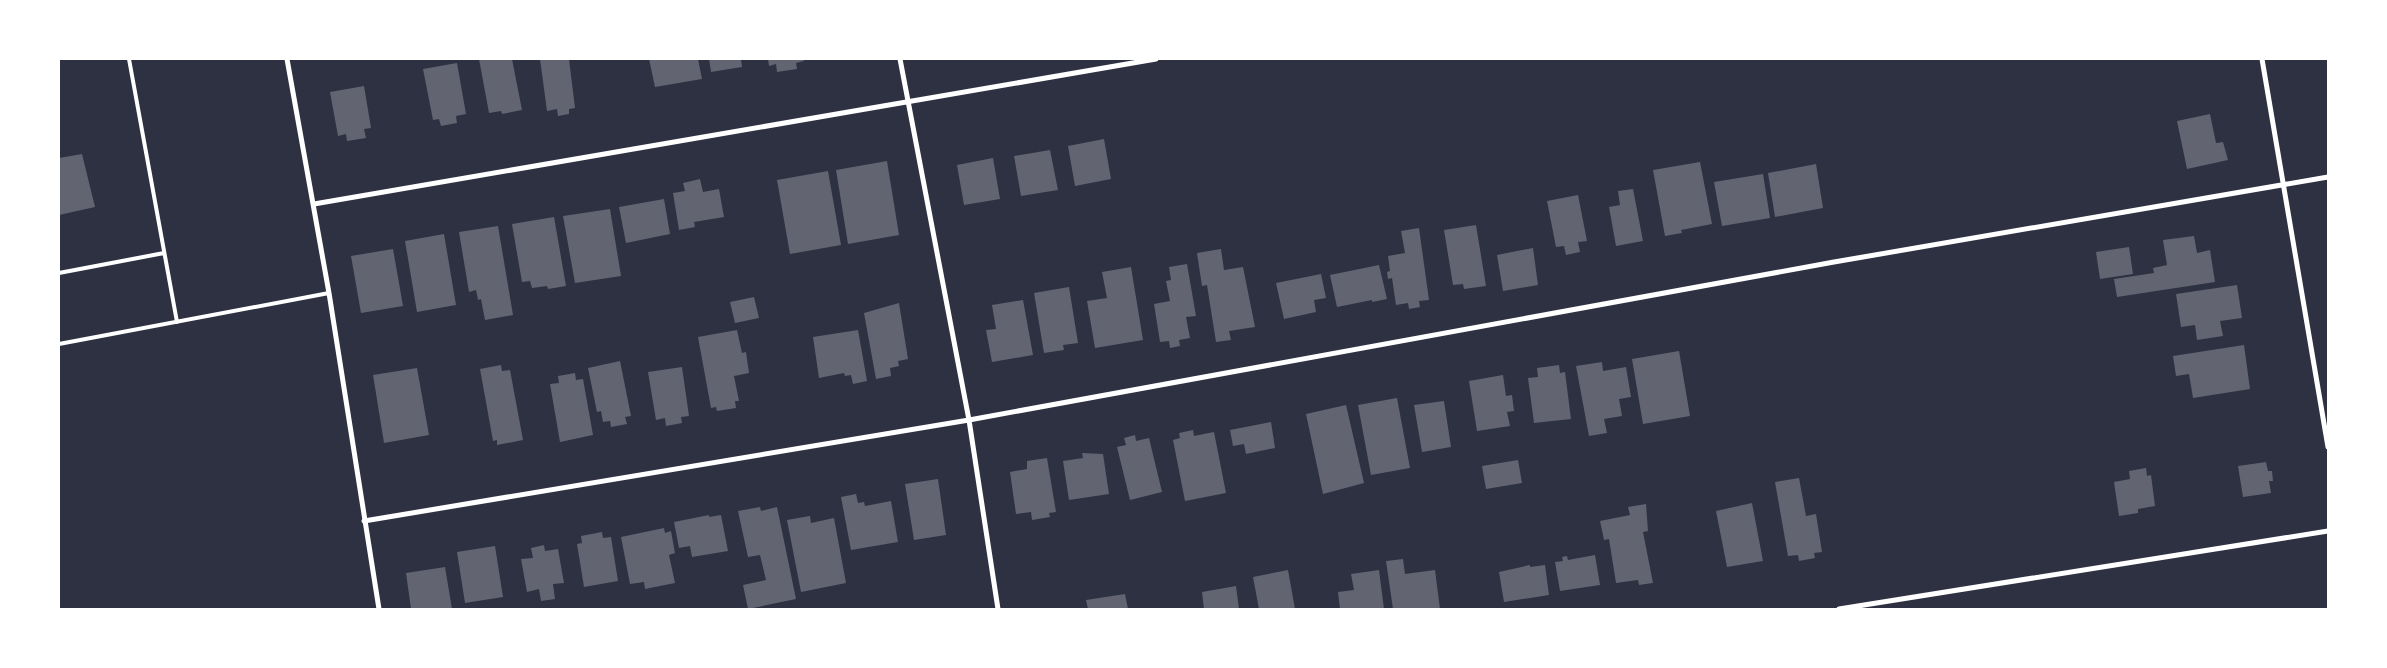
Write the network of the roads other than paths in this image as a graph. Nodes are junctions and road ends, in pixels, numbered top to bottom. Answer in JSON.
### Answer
{"nodes":[{"id":1,"x":129,"y":59,"type":"edge"},
{"id":2,"x":287,"y":59,"type":"edge"},
{"id":3,"x":900,"y":59,"type":"edge"},
{"id":4,"x":1156,"y":59,"type":"edge"},
{"id":5,"x":2262,"y":59,"type":"edge"},
{"id":6,"x":908,"y":101,"type":"junction"},
{"id":7,"x":2328,"y":177,"type":"edge"},
{"id":8,"x":2283,"y":185,"type":"junction"},
{"id":9,"x":314,"y":204,"type":"junction"},
{"id":10,"x":164,"y":253,"type":"junction"},
{"id":11,"x":59,"y":272,"type":"edge"},
{"id":12,"x":329,"y":293,"type":"junction"},
{"id":13,"x":177,"y":322,"type":"junction"},
{"id":14,"x":59,"y":344,"type":"edge"},
{"id":15,"x":969,"y":420,"type":"junction"},
{"id":16,"x":2328,"y":447,"type":"edge"},
{"id":17,"x":364,"y":521,"type":"junction"},
{"id":18,"x":2328,"y":531,"type":"edge"},
{"id":19,"x":379,"y":609,"type":"edge"},
{"id":20,"x":998,"y":609,"type":"edge"},
{"id":21,"x":1839,"y":609,"type":"edge"}],
"edges":[{"from":1,"to":10,"type":"lane"},
{"from":2,"to":9,"type":"street"},
{"from":3,"to":6,"type":"street"},
{"from":4,"to":6,"type":"street"},
{"from":5,"to":8,"type":"street"},
{"from":6,"to":9,"type":"street"},
{"from":6,"to":15,"type":"street"},
{"from":7,"to":8,"type":"street"},
{"from":8,"to":15,"type":"street"},
{"from":8,"to":16,"type":"street"},
{"from":9,"to":12,"type":"street"},
{"from":10,"to":11,"type":"lane"},
{"from":10,"to":13,"type":"lane"},
{"from":12,"to":13,"type":"lane"},
{"from":12,"to":17,"type":"street"},
{"from":13,"to":14,"type":"lane"},
{"from":15,"to":17,"type":"street"},
{"from":15,"to":20,"type":"street"},
{"from":17,"to":19,"type":"street"},
{"from":18,"to":21,"type":"street"}]}
